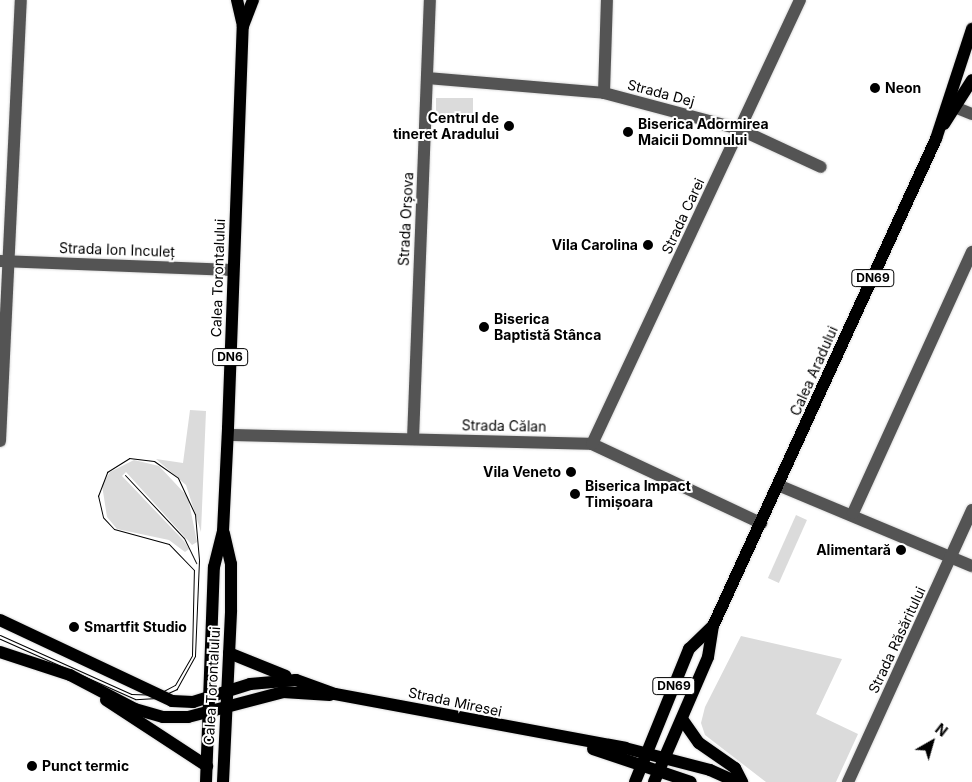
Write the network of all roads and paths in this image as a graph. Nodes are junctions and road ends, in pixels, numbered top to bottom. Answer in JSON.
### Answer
{"nodes":[{"id":1,"x":21,"y":0,"type":"edge"},
{"id":2,"x":237,"y":0,"type":"edge"},
{"id":3,"x":253,"y":0,"type":"edge"},
{"id":4,"x":430,"y":0,"type":"edge"},
{"id":5,"x":608,"y":0,"type":"edge"},
{"id":6,"x":800,"y":0,"type":"edge"},
{"id":7,"x":243,"y":26,"type":"junction"},
{"id":8,"x":972,"y":29,"type":"edge"},
{"id":9,"x":427,"y":78,"type":"junction"},
{"id":10,"x":972,"y":80,"type":"edge"},
{"id":11,"x":604,"y":93,"type":"junction"},
{"id":12,"x":957,"y":108,"type":"junction"},
{"id":13,"x":972,"y":114,"type":"edge"},
{"id":14,"x":941,"y":128,"type":"junction"},
{"id":15,"x":739,"y":129,"type":"junction"},
{"id":16,"x":821,"y":166,"type":"dead end"},
{"id":17,"x":972,"y":252,"type":"edge"},
{"id":18,"x":5,"y":262,"type":"edge"},
{"id":19,"x":233,"y":270,"type":"junction"},
{"id":20,"x":228,"y":435,"type":"junction"},
{"id":21,"x":413,"y":439,"type":"junction"},
{"id":22,"x":1,"y":441,"type":"edge"},
{"id":23,"x":592,"y":444,"type":"junction"},
{"id":24,"x":778,"y":485,"type":"junction"},
{"id":25,"x":972,"y":510,"type":"edge"},
{"id":26,"x":853,"y":513,"type":"junction"},
{"id":27,"x":761,"y":523,"type":"junction"},
{"id":28,"x":223,"y":532,"type":"junction"},
{"id":29,"x":951,"y":556,"type":"junction"},
{"id":30,"x":972,"y":566,"type":"edge"},
{"id":31,"x":0,"y":620,"type":"edge"},
{"id":32,"x":714,"y":626,"type":"junction"},
{"id":33,"x":0,"y":652,"type":"edge"},
{"id":34,"x":229,"y":653,"type":"junction"},
{"id":35,"x":296,"y":680,"type":"junction"},
{"id":36,"x":84,"y":681,"type":"junction"},
{"id":37,"x":227,"y":691,"type":"junction"},
{"id":38,"x":335,"y":694,"type":"junction"},
{"id":39,"x":208,"y":698,"type":"junction"},
{"id":40,"x":226,"y":707,"type":"junction"},
{"id":41,"x":208,"y":713,"type":"junction"},
{"id":42,"x":682,"y":719,"type":"junction"},
{"id":43,"x":570,"y":741,"type":"junction"},
{"id":44,"x":646,"y":753,"type":"junction"},
{"id":45,"x":665,"y":758,"type":"junction"},
{"id":46,"x":207,"y":766,"type":"junction"},
{"id":47,"x":641,"y":766,"type":"junction"},
{"id":48,"x":656,"y":777,"type":"edge"},
{"id":49,"x":206,"y":782,"type":"edge"},
{"id":50,"x":223,"y":782,"type":"edge"},
{"id":51,"x":635,"y":782,"type":"edge"},
{"id":52,"x":691,"y":782,"type":"edge"},
{"id":53,"x":737,"y":782,"type":"edge"},
{"id":54,"x":742,"y":782,"type":"edge"},
{"id":55,"x":848,"y":782,"type":"edge"}],
"edges":[{"from":1,"to":18,"type":"street"},
{"from":2,"to":7,"type":"main road","name":"Calea Torontalului","number":"DN6"},
{"from":3,"to":7,"type":"main road","name":"Calea Torontalului","number":"DN6"},
{"from":4,"to":9,"type":"street","name":"Strada Orșova"},
{"from":5,"to":11,"type":"street"},
{"from":6,"to":15,"type":"street","name":"Strada Carei"},
{"from":7,"to":19,"type":"main road","name":"Calea Torontalului","number":"DN6"},
{"from":8,"to":14,"type":"main road","name":"Calea Aradului","number":"DN69"},
{"from":9,"to":11,"type":"street","name":"Strada Dej"},
{"from":9,"to":21,"type":"street","name":"Strada Orșova"},
{"from":10,"to":12,"type":"main road","name":"Calea Aradului","number":"DN69"},
{"from":11,"to":15,"type":"street","name":"Strada Dej"},
{"from":12,"to":13,"type":"street"},
{"from":12,"to":14,"type":"main road","name":"Calea Aradului","number":"DN69"},
{"from":14,"to":24,"type":"main road","name":"Calea Aradului","number":"DN69"},
{"from":15,"to":16,"type":"street","name":"Strada Dej"},
{"from":15,"to":23,"type":"street","name":"Strada Carei"},
{"from":17,"to":26,"type":"street"},
{"from":18,"to":19,"type":"street","name":"Strada Ion Inculeț"},
{"from":18,"to":22,"type":"street"},
{"from":19,"to":20,"type":"main road","name":"Calea Torontalului","number":"DN6"},
{"from":20,"to":21,"type":"street","name":"Strada Călan"},
{"from":20,"to":28,"type":"main road","name":"Calea Torontalului","number":"DN6"},
{"from":21,"to":23,"type":"street","name":"Strada Călan"},
{"from":23,"to":27,"type":"street","name":"Strada Călan"},
{"from":24,"to":26,"type":"street"},
{"from":24,"to":27,"type":"main road","name":"Calea Aradului","number":"DN69"},
{"from":25,"to":29,"type":"street","name":"Strada Răsăritului"},
{"from":26,"to":29,"type":"street"},
{"from":27,"to":32,"type":"main road","name":"Calea Aradului","number":"DN69"},
{"from":28,"to":34,"type":"main road","name":"Calea Torontalului","number":"DN6"},
{"from":28,"to":39,"type":"main road","name":"Calea Torontalului","number":"DN6"},
{"from":29,"to":30,"type":"street"},
{"from":29,"to":55,"type":"street","name":"Strada Răsăritului"},
{"from":31,"to":39,"type":"main road","name":"Strada Miresei"},
{"from":32,"to":42,"type":"main road","name":"Calea Aradului","number":"DN69"},
{"from":32,"to":44,"type":"main road","name":"Calea Aradului","number":"DN69"},
{"from":33,"to":36,"type":"main road"},
{"from":34,"to":35,"type":"main road"},
{"from":34,"to":37,"type":"main road","name":"Calea Torontalului","number":"DN6"},
{"from":35,"to":37,"type":"main road","name":"Strada Miresei"},
{"from":35,"to":38,"type":"main road","name":"Strada Miresei"},
{"from":36,"to":41,"type":"main road","name":"Strada Miresei"},
{"from":36,"to":46,"type":"main road"},
{"from":37,"to":39,"type":"main road","name":"Strada Miresei"},
{"from":37,"to":40,"type":"main road","name":"Calea Torontalului","number":"DN6"},
{"from":38,"to":40,"type":"main road","name":"Strada Miresei"},
{"from":38,"to":43,"type":"main road","name":"Strada Miresei"},
{"from":39,"to":41,"type":"main road","name":"Calea Torontalului","number":"DN6"},
{"from":40,"to":41,"type":"main road","name":"Strada Miresei"},
{"from":40,"to":50,"type":"main road","name":"Calea Torontalului","number":"DN6"},
{"from":41,"to":46,"type":"main road","name":"Calea Torontalului","number":"DN6"},
{"from":42,"to":45,"type":"main road","name":"Calea Aradului","number":"DN69"},
{"from":42,"to":54,"type":"main road"},
{"from":43,"to":44,"type":"main road","name":"Strada Miresei"},
{"from":43,"to":47,"type":"main road","name":"Strada Miresei"},
{"from":44,"to":45,"type":"main road","name":"Strada Miresei"},
{"from":44,"to":47,"type":"main road","name":"Calea Aradului","number":"DN69"},
{"from":45,"to":48,"type":"main road","name":"Calea Aradului","number":"DN69"},
{"from":45,"to":53,"type":"main road","name":"Strada Miresei"},
{"from":46,"to":49,"type":"main road","name":"Calea Torontalului","number":"DN6"},
{"from":47,"to":48,"type":"main road","name":"Strada Miresei"},
{"from":47,"to":51,"type":"main road","name":"Calea Aradului","number":"DN69"},
{"from":48,"to":52,"type":"main road","name":"Strada Miresei"}]}
